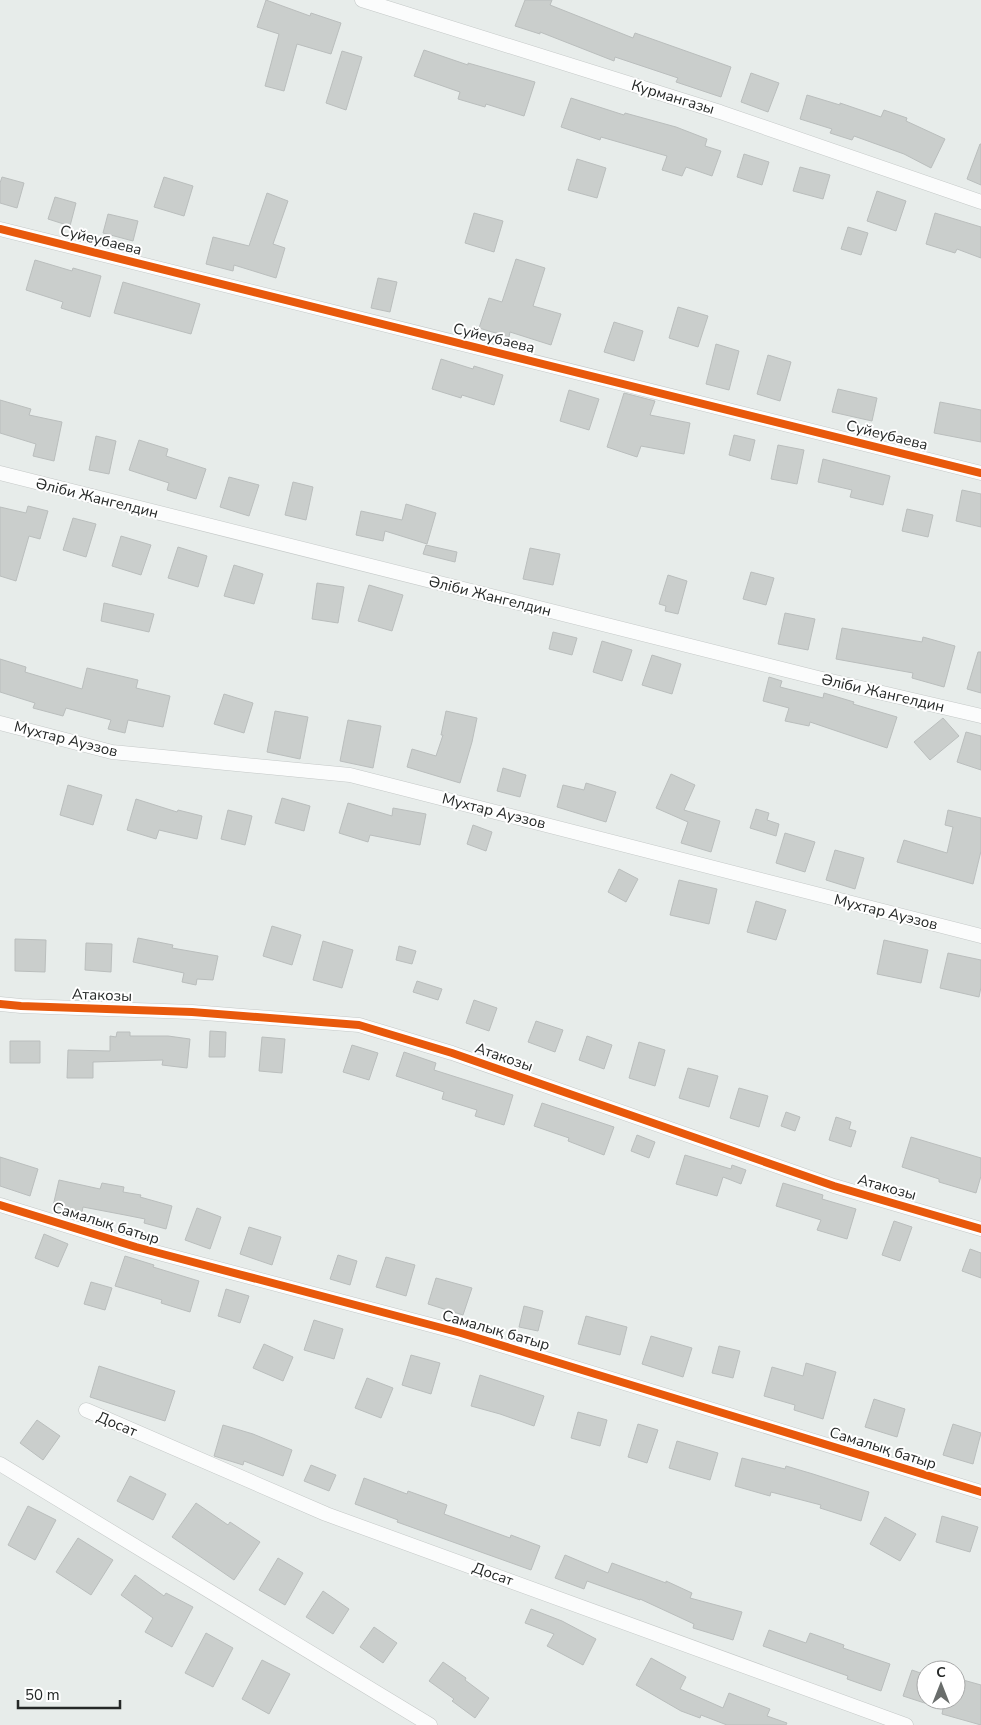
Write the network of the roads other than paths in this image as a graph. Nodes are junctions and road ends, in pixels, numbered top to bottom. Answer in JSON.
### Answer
{"nodes":[{"id":1,"x":362,"y":0,"type":"edge"},
{"id":2,"x":981,"y":202,"type":"edge"},
{"id":3,"x":0,"y":229,"type":"edge"},
{"id":4,"x":0,"y":473,"type":"edge"},
{"id":5,"x":981,"y":473,"type":"edge"},
{"id":6,"x":981,"y":716,"type":"edge"},
{"id":7,"x":0,"y":723,"type":"edge"},
{"id":8,"x":981,"y":936,"type":"edge"},
{"id":9,"x":0,"y":1004,"type":"edge"},
{"id":10,"x":0,"y":1205,"type":"edge"},
{"id":11,"x":981,"y":1229,"type":"edge"},
{"id":12,"x":86,"y":1410,"type":"dead end"},
{"id":13,"x":0,"y":1464,"type":"edge"},
{"id":14,"x":981,"y":1492,"type":"edge"},
{"id":15,"x":430,"y":1725,"type":"edge"},
{"id":16,"x":906,"y":1725,"type":"edge"}],
"edges":[{"from":1,"to":2,"type":"street","name":"Курмангазы"},
{"from":3,"to":5,"type":"street","name":"Суйеубаева"},
{"from":4,"to":6,"type":"street","name":"Әліби Жангелдин"},
{"from":7,"to":8,"type":"street","name":"Мухтар Ауэзов"},
{"from":9,"to":11,"type":"street","name":"Атакозы"},
{"from":10,"to":14,"type":"street","name":"Самалық батыр"},
{"from":12,"to":16,"type":"street","name":"Досат"},
{"from":13,"to":15,"type":"street"}]}
